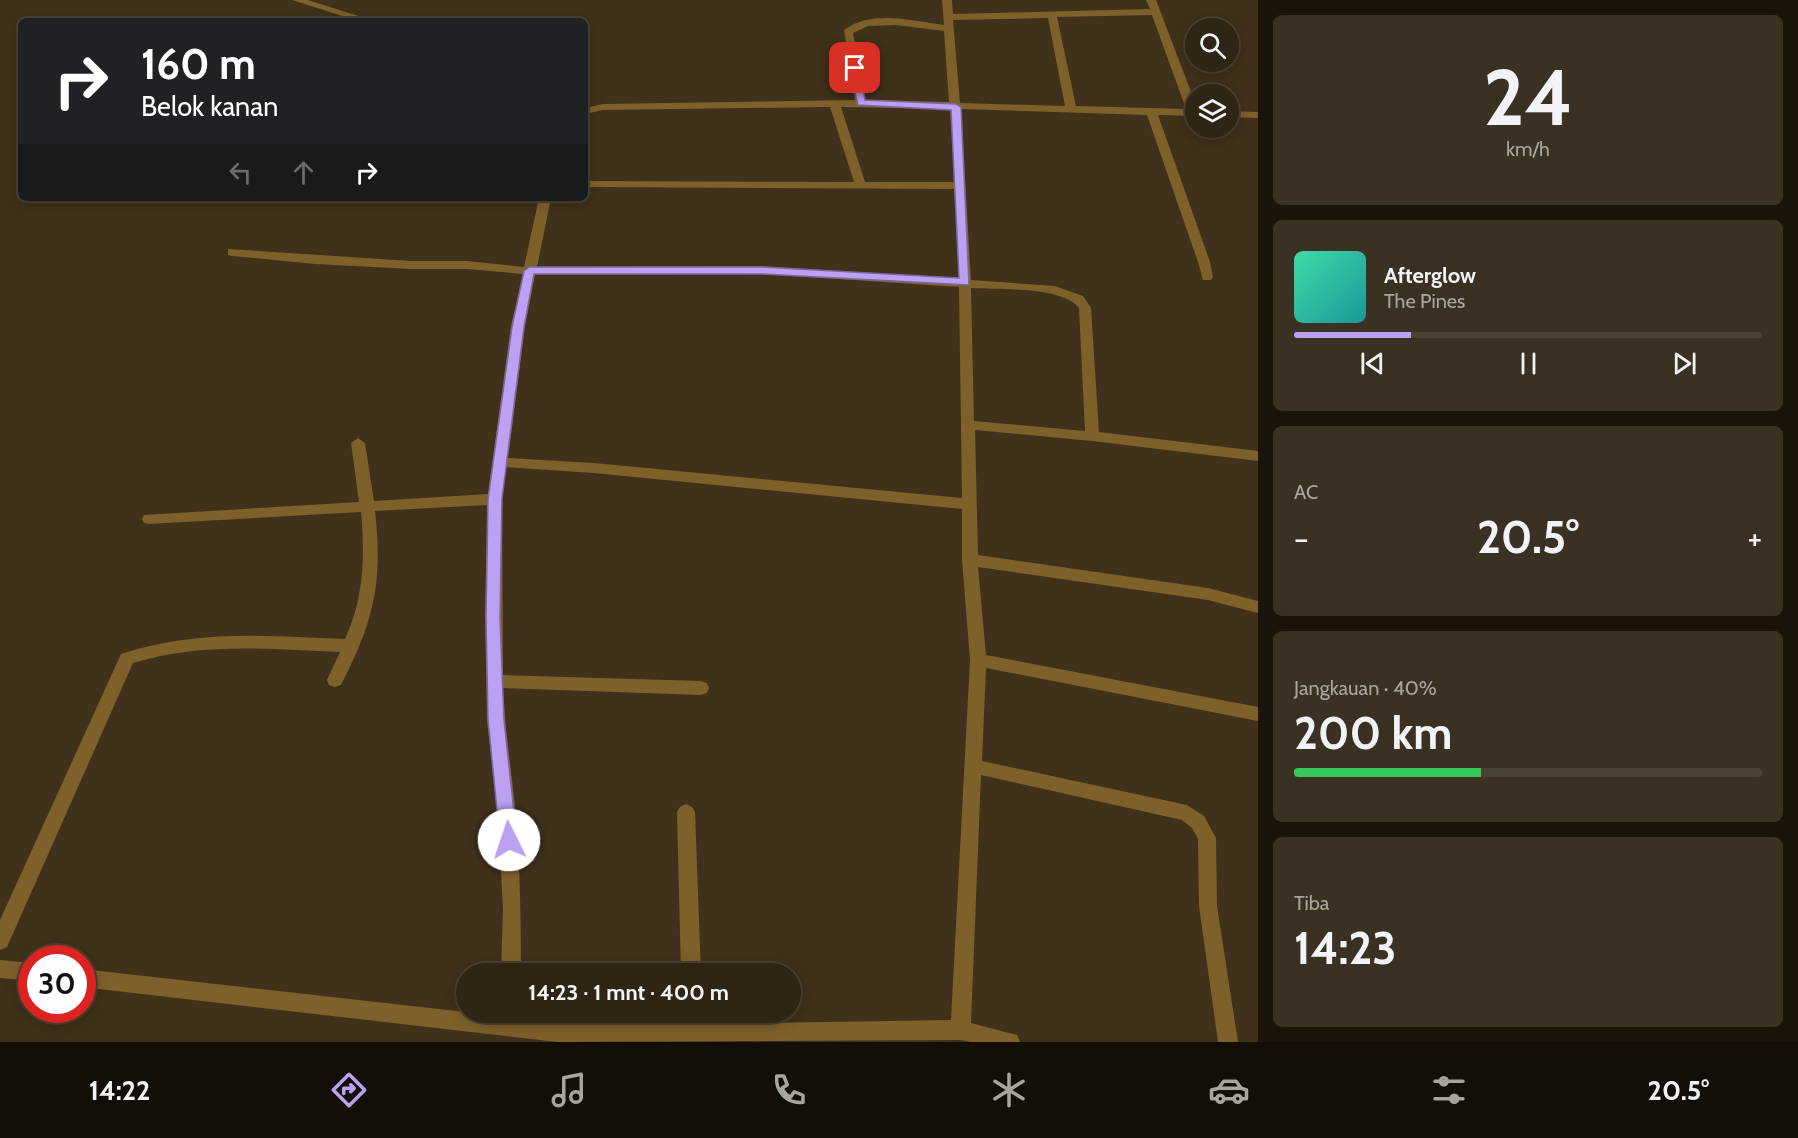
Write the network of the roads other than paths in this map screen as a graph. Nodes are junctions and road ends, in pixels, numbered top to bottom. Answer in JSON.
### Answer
{"nodes":[{"id":1,"x":297,"y":0,"type":"edge"},
{"id":2,"x":947,"y":0,"type":"edge"},
{"id":3,"x":1151,"y":0,"type":"edge"},
{"id":4,"x":1156,"y":12,"type":"junction"},
{"id":5,"x":1052,"y":15,"type":"junction"},
{"id":6,"x":359,"y":18,"type":"edge"},
{"id":7,"x":949,"y":23,"type":"junction"},
{"id":8,"x":1185,"y":87,"type":"edge"},
{"id":9,"x":861,"y":103,"type":"junction"},
{"id":10,"x":588,"y":104,"type":"edge"},
{"id":11,"x":835,"y":104,"type":"junction"},
{"id":12,"x":603,"y":107,"type":"junction"},
{"id":13,"x":956,"y":107,"type":"junction"},
{"id":14,"x":588,"y":110,"type":"edge"},
{"id":15,"x":1071,"y":110,"type":"junction"},
{"id":16,"x":1151,"y":112,"type":"junction"},
{"id":17,"x":1185,"y":113,"type":"edge"},
{"id":18,"x":1239,"y":114,"type":"edge"},
{"id":19,"x":1258,"y":115,"type":"edge"},
{"id":20,"x":588,"y":184,"type":"edge"},
{"id":21,"x":860,"y":184,"type":"junction"},
{"id":22,"x":961,"y":186,"type":"junction"},
{"id":23,"x":544,"y":201,"type":"edge"},
{"id":24,"x":232,"y":252,"type":"dead end"},
{"id":25,"x":529,"y":271,"type":"junction"},
{"id":26,"x":1207,"y":277,"type":"dead end"},
{"id":27,"x":965,"y":282,"type":"junction"},
{"id":28,"x":968,"y":426,"type":"junction"},
{"id":29,"x":1092,"y":436,"type":"junction"},
{"id":30,"x":358,"y":443,"type":"dead end"},
{"id":31,"x":1258,"y":456,"type":"edge"},
{"id":32,"x":500,"y":462,"type":"junction"},
{"id":33,"x":495,"y":499,"type":"junction"},
{"id":34,"x":968,"y":504,"type":"junction"},
{"id":35,"x":368,"y":506,"type":"junction"},
{"id":36,"x":149,"y":519,"type":"dead end"},
{"id":37,"x":970,"y":560,"type":"junction"},
{"id":38,"x":1258,"y":607,"type":"edge"},
{"id":39,"x":350,"y":646,"type":"junction"},
{"id":40,"x":978,"y":660,"type":"junction"},
{"id":41,"x":335,"y":680,"type":"dead end"},
{"id":42,"x":495,"y":681,"type":"junction"},
{"id":43,"x":701,"y":688,"type":"dead end"},
{"id":44,"x":1258,"y":714,"type":"edge"},
{"id":45,"x":973,"y":766,"type":"junction"},
{"id":46,"x":686,"y":812,"type":"dead end"},
{"id":47,"x":0,"y":941,"type":"edge"},
{"id":48,"x":511,"y":963,"type":"edge"},
{"id":49,"x":691,"y":963,"type":"edge"},
{"id":50,"x":0,"y":969,"type":"edge"},
{"id":51,"x":18,"y":971,"type":"edge"},
{"id":52,"x":96,"y":979,"type":"edge"},
{"id":53,"x":456,"y":1015,"type":"edge"},
{"id":54,"x":520,"y":1023,"type":"edge"},
{"id":55,"x":692,"y":1023,"type":"edge"},
{"id":56,"x":961,"y":1030,"type":"junction"},
{"id":57,"x":693,"y":1034,"type":"junction"},
{"id":58,"x":581,"y":1039,"type":"edge"},
{"id":59,"x":1010,"y":1042,"type":"edge"},
{"id":60,"x":1228,"y":1042,"type":"edge"}],
"edges":[{"from":1,"to":6,"type":"street"},
{"from":2,"to":7,"type":"street"},
{"from":3,"to":4,"type":"street"},
{"from":4,"to":5,"type":"street"},
{"from":4,"to":8,"type":"street"},
{"from":5,"to":7,"type":"street"},
{"from":5,"to":15,"type":"street"},
{"from":7,"to":9,"type":"street"},
{"from":7,"to":13,"type":"street"},
{"from":9,"to":11,"type":"street"},
{"from":9,"to":13,"type":"street"},
{"from":10,"to":12,"type":"street"},
{"from":11,"to":12,"type":"street"},
{"from":11,"to":21,"type":"street"},
{"from":12,"to":14,"type":"street"},
{"from":13,"to":15,"type":"street"},
{"from":13,"to":22,"type":"street"},
{"from":15,"to":16,"type":"street"},
{"from":16,"to":17,"type":"street"},
{"from":16,"to":26,"type":"street"},
{"from":18,"to":19,"type":"street"},
{"from":20,"to":21,"type":"street"},
{"from":21,"to":22,"type":"street"},
{"from":22,"to":27,"type":"street"},
{"from":23,"to":25,"type":"street"},
{"from":24,"to":25,"type":"street"},
{"from":25,"to":27,"type":"street"},
{"from":25,"to":32,"type":"street"},
{"from":27,"to":28,"type":"street"},
{"from":27,"to":29,"type":"street"},
{"from":28,"to":29,"type":"street"},
{"from":28,"to":34,"type":"street"},
{"from":29,"to":31,"type":"street"},
{"from":30,"to":35,"type":"street"},
{"from":32,"to":33,"type":"street"},
{"from":32,"to":34,"type":"street"},
{"from":33,"to":35,"type":"street"},
{"from":33,"to":42,"type":"street"},
{"from":34,"to":37,"type":"street"},
{"from":35,"to":36,"type":"street"},
{"from":35,"to":39,"type":"street"},
{"from":37,"to":38,"type":"street"},
{"from":37,"to":40,"type":"street"},
{"from":39,"to":41,"type":"street"},
{"from":39,"to":47,"type":"street"},
{"from":40,"to":44,"type":"street"},
{"from":40,"to":45,"type":"street"},
{"from":42,"to":43,"type":"street"},
{"from":42,"to":48,"type":"street"},
{"from":45,"to":56,"type":"street"},
{"from":45,"to":60,"type":"street"},
{"from":46,"to":49,"type":"street"},
{"from":50,"to":51,"type":"street"},
{"from":52,"to":53,"type":"street"},
{"from":54,"to":58,"type":"street"},
{"from":55,"to":57,"type":"street"},
{"from":56,"to":57,"type":"street"},
{"from":56,"to":59,"type":"street"},
{"from":57,"to":58,"type":"street"}]}
